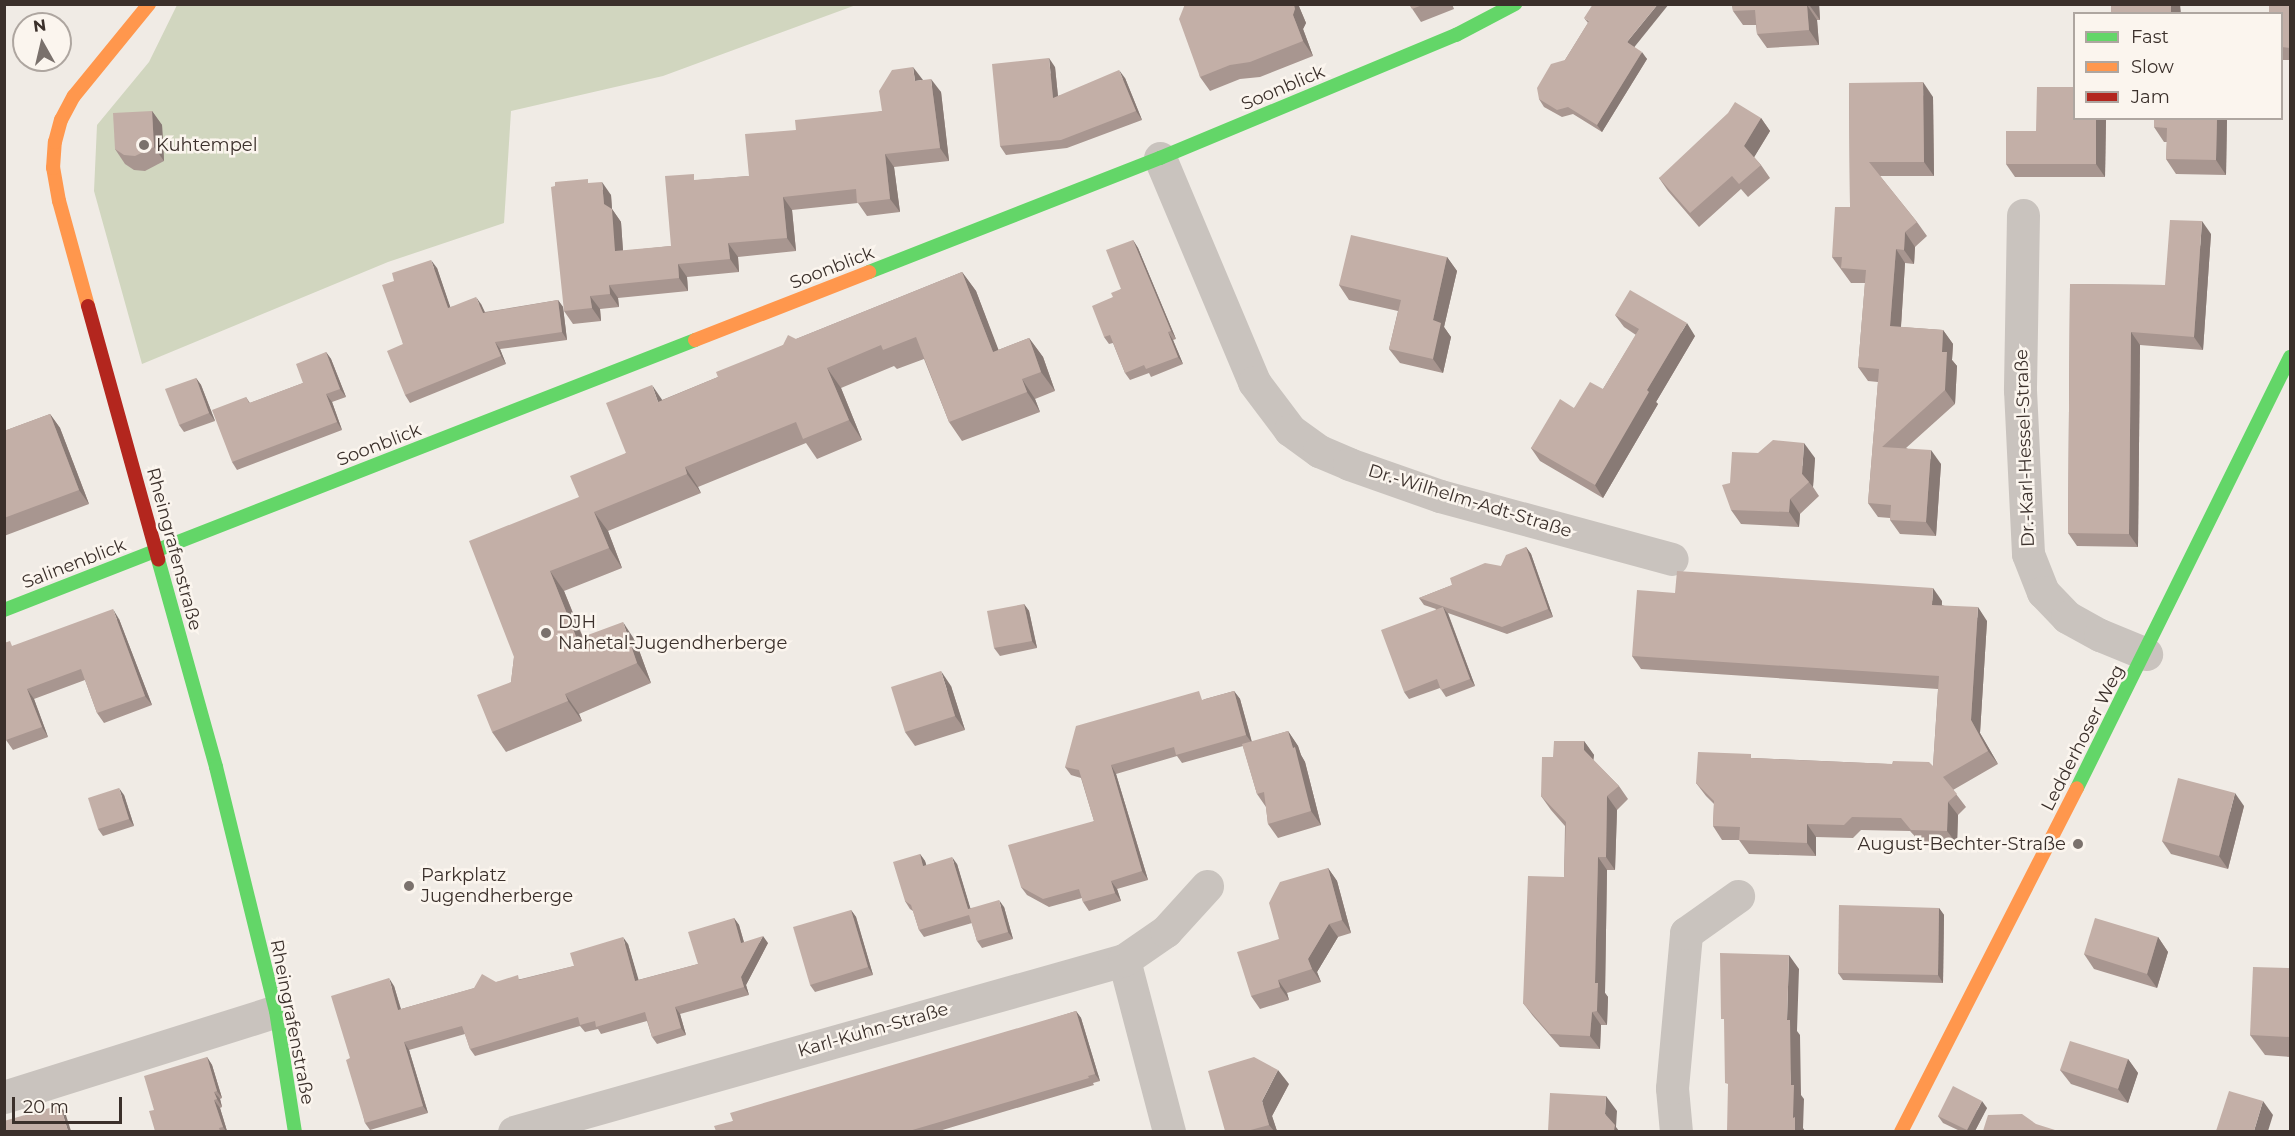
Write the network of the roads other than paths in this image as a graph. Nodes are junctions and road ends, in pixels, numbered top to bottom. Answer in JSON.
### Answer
{"nodes":[{"id":1,"x":148,"y":4,"type":"edge"},
{"id":2,"x":1515,"y":4,"type":"edge"},
{"id":3,"x":1160,"y":158,"type":"junction"},
{"id":4,"x":2023,"y":215,"type":"dead end"},
{"id":5,"x":2290,"y":357,"type":"edge"},
{"id":6,"x":156,"y":552,"type":"junction"},
{"id":7,"x":1672,"y":559,"type":"dead end"},
{"id":8,"x":4,"y":610,"type":"edge"},
{"id":9,"x":2146,"y":654,"type":"junction"},
{"id":10,"x":1208,"y":886,"type":"dead end"},
{"id":11,"x":1738,"y":896,"type":"dead end"},
{"id":12,"x":1124,"y":960,"type":"junction"},
{"id":13,"x":276,"y":1011,"type":"junction"},
{"id":14,"x":4,"y":1097,"type":"edge"},
{"id":15,"x":295,"y":1131,"type":"edge"},
{"id":16,"x":514,"y":1131,"type":"edge"},
{"id":17,"x":1169,"y":1131,"type":"edge"},
{"id":18,"x":1676,"y":1131,"type":"edge"},
{"id":19,"x":1901,"y":1131,"type":"edge"}],
"edges":[{"from":1,"to":6,"type":"street","name":"Rheingrafenstraße"},
{"from":2,"to":3,"type":"street","name":"Soonblick"},
{"from":3,"to":6,"type":"street","name":"Soonblick"},
{"from":3,"to":7,"type":"street","name":"Dr.-Wilhelm-Adt-Straße"},
{"from":4,"to":9,"type":"street","name":"Dr.-Karl-Hessel-Straße"},
{"from":5,"to":9,"type":"street","name":"Ledderhoser Weg"},
{"from":6,"to":8,"type":"street","name":"Salinenblick"},
{"from":6,"to":13,"type":"street","name":"Rheingrafenstraße"},
{"from":9,"to":19,"type":"street","name":"Ledderhoser Weg"},
{"from":10,"to":12,"type":"street","name":"Karl-Kuhn-Straße"},
{"from":11,"to":18,"type":"street"},
{"from":12,"to":16,"type":"street","name":"Karl-Kuhn-Straße"},
{"from":12,"to":17,"type":"street"},
{"from":13,"to":14,"type":"street"},
{"from":13,"to":15,"type":"street","name":"Rheingrafenstraße"}]}
